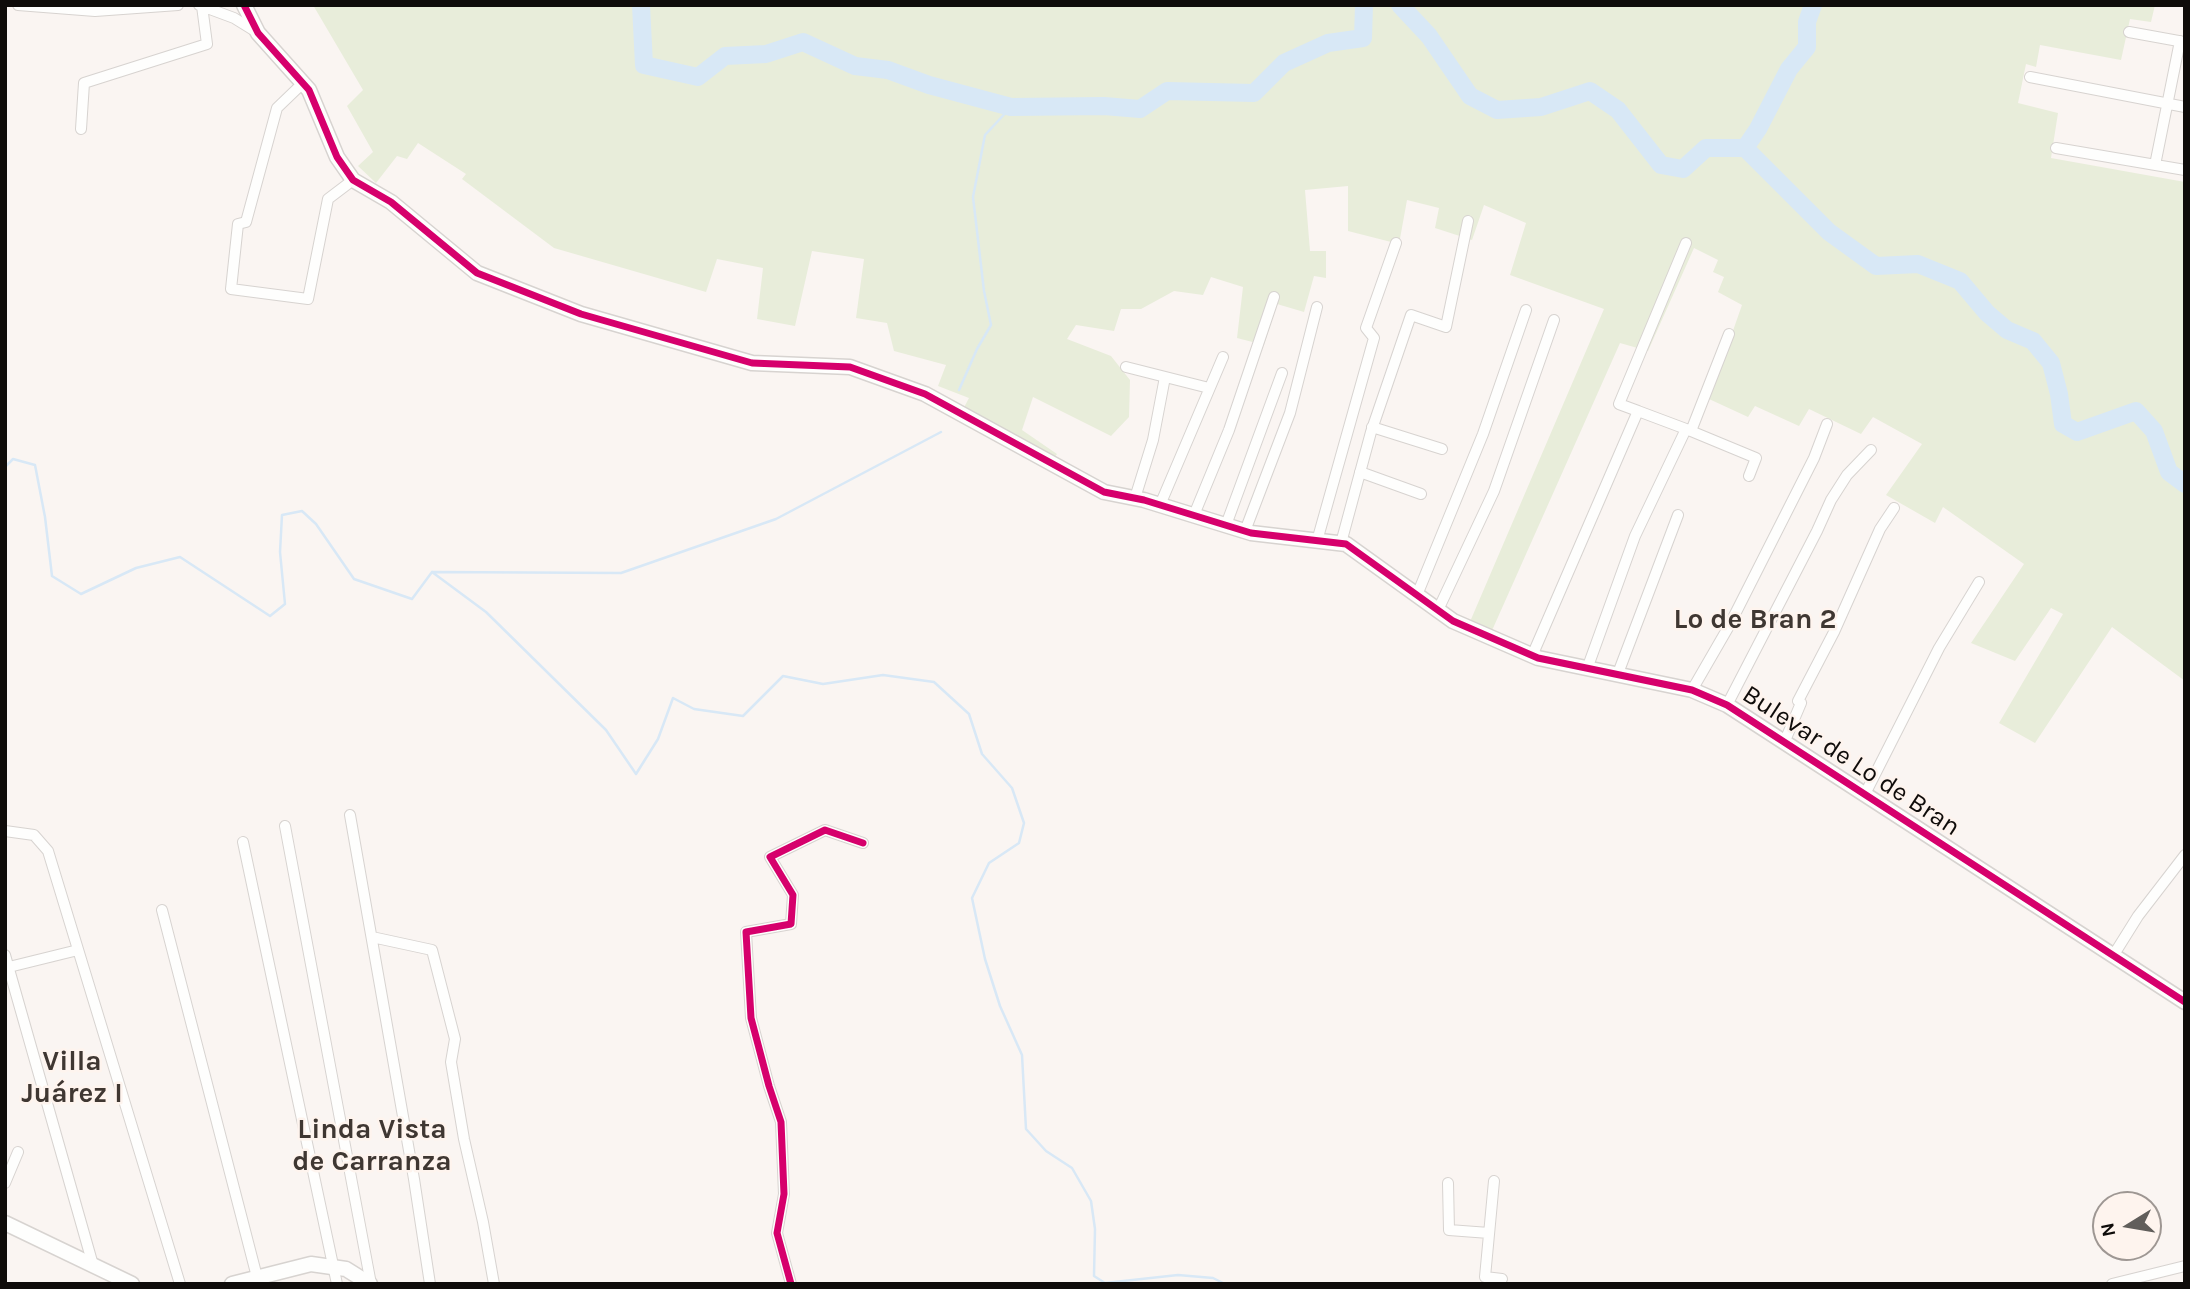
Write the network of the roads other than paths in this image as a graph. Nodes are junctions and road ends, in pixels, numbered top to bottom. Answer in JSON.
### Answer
{"nodes":[{"id":1,"x":18,"y":5,"type":"edge"},
{"id":2,"x":178,"y":5,"type":"edge"},
{"id":3,"x":244,"y":5,"type":"edge"},
{"id":4,"x":200,"y":6,"type":"edge"},
{"id":5,"x":2129,"y":32,"type":"dead end"},
{"id":6,"x":258,"y":33,"type":"junction"},
{"id":7,"x":2182,"y":42,"type":"edge"},
{"id":8,"x":2030,"y":77,"type":"dead end"},
{"id":9,"x":303,"y":83,"type":"junction"},
{"id":10,"x":2168,"y":103,"type":"junction"},
{"id":11,"x":2185,"y":107,"type":"edge"},
{"id":12,"x":81,"y":129,"type":"dead end"},
{"id":13,"x":2056,"y":148,"type":"dead end"},
{"id":14,"x":2155,"y":165,"type":"junction"},
{"id":15,"x":2185,"y":170,"type":"edge"},
{"id":16,"x":353,"y":180,"type":"junction"},
{"id":17,"x":1468,"y":221,"type":"dead end"},
{"id":18,"x":1396,"y":243,"type":"dead end"},
{"id":19,"x":1686,"y":243,"type":"dead end"},
{"id":20,"x":1274,"y":297,"type":"dead end"},
{"id":21,"x":1317,"y":307,"type":"dead end"},
{"id":22,"x":1525,"y":310,"type":"dead end"},
{"id":23,"x":1553,"y":320,"type":"dead end"},
{"id":24,"x":1729,"y":334,"type":"dead end"},
{"id":25,"x":1223,"y":358,"type":"dead end"},
{"id":26,"x":1126,"y":367,"type":"dead end"},
{"id":27,"x":1282,"y":373,"type":"dead end"},
{"id":28,"x":1165,"y":377,"type":"junction"},
{"id":29,"x":1209,"y":388,"type":"junction"},
{"id":30,"x":1638,"y":411,"type":"junction"},
{"id":31,"x":1827,"y":424,"type":"dead end"},
{"id":32,"x":1372,"y":427,"type":"junction"},
{"id":33,"x":1689,"y":430,"type":"junction"},
{"id":34,"x":1442,"y":449,"type":"dead end"},
{"id":35,"x":1871,"y":450,"type":"dead end"},
{"id":36,"x":1360,"y":472,"type":"junction"},
{"id":37,"x":1749,"y":476,"type":"dead end"},
{"id":38,"x":1421,"y":494,"type":"dead end"},
{"id":39,"x":1135,"y":498,"type":"junction"},
{"id":40,"x":1160,"y":505,"type":"junction"},
{"id":41,"x":1894,"y":508,"type":"dead end"},
{"id":42,"x":1194,"y":515,"type":"junction"},
{"id":43,"x":1678,"y":515,"type":"dead end"},
{"id":44,"x":1226,"y":525,"type":"junction"},
{"id":45,"x":1245,"y":531,"type":"junction"},
{"id":46,"x":1317,"y":541,"type":"junction"},
{"id":47,"x":1341,"y":544,"type":"junction"},
{"id":48,"x":1979,"y":582,"type":"dead end"},
{"id":49,"x":1417,"y":595,"type":"junction"},
{"id":50,"x":1438,"y":611,"type":"junction"},
{"id":51,"x":1532,"y":656,"type":"junction"},
{"id":52,"x":1587,"y":669,"type":"junction"},
{"id":53,"x":1618,"y":676,"type":"junction"},
{"id":54,"x":1692,"y":690,"type":"junction"},
{"id":55,"x":1727,"y":705,"type":"junction"},
{"id":56,"x":1784,"y":743,"type":"junction"},
{"id":57,"x":1865,"y":794,"type":"junction"},
{"id":58,"x":350,"y":815,"type":"dead end"},
{"id":59,"x":285,"y":826,"type":"dead end"},
{"id":60,"x":5,"y":831,"type":"edge"},
{"id":61,"x":243,"y":842,"type":"dead end"},
{"id":62,"x":863,"y":843,"type":"dead end"},
{"id":63,"x":2182,"y":863,"type":"edge"},
{"id":64,"x":162,"y":909,"type":"dead end"},
{"id":65,"x":372,"y":937,"type":"junction"},
{"id":66,"x":78,"y":950,"type":"junction"},
{"id":67,"x":5,"y":956,"type":"edge"},
{"id":68,"x":2113,"y":956,"type":"junction"},
{"id":69,"x":9,"y":967,"type":"junction"},
{"id":70,"x":2185,"y":1002,"type":"edge"},
{"id":71,"x":18,"y":1152,"type":"dead end"},
{"id":72,"x":1494,"y":1181,"type":"dead end"},
{"id":73,"x":5,"y":1182,"type":"edge"},
{"id":74,"x":1448,"y":1183,"type":"dead end"},
{"id":75,"x":5,"y":1223,"type":"edge"},
{"id":76,"x":1489,"y":1233,"type":"junction"},
{"id":77,"x":93,"y":1265,"type":"junction"},
{"id":78,"x":2185,"y":1266,"type":"edge"},
{"id":79,"x":334,"y":1267,"type":"junction"},
{"id":80,"x":257,"y":1277,"type":"junction"},
{"id":81,"x":1502,"y":1279,"type":"dead end"},
{"id":82,"x":132,"y":1284,"type":"edge"},
{"id":83,"x":180,"y":1284,"type":"edge"},
{"id":84,"x":232,"y":1284,"type":"edge"},
{"id":85,"x":337,"y":1284,"type":"edge"},
{"id":86,"x":371,"y":1284,"type":"edge"},
{"id":87,"x":430,"y":1284,"type":"edge"},
{"id":88,"x":494,"y":1284,"type":"edge"},
{"id":89,"x":791,"y":1284,"type":"edge"},
{"id":90,"x":2112,"y":1284,"type":"edge"}],
"edges":[{"from":1,"to":2,"type":"street"},
{"from":3,"to":6,"type":"street","name":"Bulevar de Lo de Bran"},
{"from":4,"to":6,"type":"street"},
{"from":4,"to":12,"type":"street"},
{"from":5,"to":7,"type":"street"},
{"from":6,"to":9,"type":"street","name":"Bulevar de Lo de Bran"},
{"from":7,"to":10,"type":"street"},
{"from":8,"to":10,"type":"street"},
{"from":9,"to":16,"type":"street","name":"Bulevar de Lo de Bran"},
{"from":9,"to":16,"type":"street"},
{"from":10,"to":11,"type":"street"},
{"from":10,"to":14,"type":"street"},
{"from":13,"to":14,"type":"street"},
{"from":14,"to":15,"type":"street"},
{"from":16,"to":39,"type":"street","name":"Bulevar de Lo de Bran"},
{"from":17,"to":32,"type":"street"},
{"from":18,"to":46,"type":"street"},
{"from":19,"to":30,"type":"street"},
{"from":20,"to":42,"type":"street"},
{"from":21,"to":45,"type":"street"},
{"from":22,"to":49,"type":"street"},
{"from":23,"to":50,"type":"street"},
{"from":24,"to":33,"type":"street"},
{"from":25,"to":29,"type":"street"},
{"from":26,"to":28,"type":"street"},
{"from":27,"to":44,"type":"street"},
{"from":28,"to":29,"type":"street"},
{"from":28,"to":39,"type":"street"},
{"from":29,"to":40,"type":"street"},
{"from":30,"to":33,"type":"street"},
{"from":30,"to":51,"type":"street"},
{"from":31,"to":54,"type":"street"},
{"from":32,"to":34,"type":"street"},
{"from":32,"to":36,"type":"street"},
{"from":33,"to":37,"type":"street"},
{"from":33,"to":52,"type":"street"},
{"from":35,"to":55,"type":"street"},
{"from":36,"to":38,"type":"street"},
{"from":36,"to":47,"type":"street"},
{"from":39,"to":40,"type":"street","name":"Bulevar de Lo de Bran"},
{"from":40,"to":42,"type":"street","name":"Bulevar de Lo de Bran"},
{"from":41,"to":56,"type":"street"},
{"from":42,"to":44,"type":"street","name":"Bulevar de Lo de Bran"},
{"from":43,"to":53,"type":"street"},
{"from":44,"to":45,"type":"street","name":"Bulevar de Lo de Bran"},
{"from":45,"to":46,"type":"street","name":"Bulevar de Lo de Bran"},
{"from":46,"to":47,"type":"street","name":"Bulevar de Lo de Bran"},
{"from":47,"to":49,"type":"street","name":"Bulevar de Lo de Bran"},
{"from":48,"to":57,"type":"street"},
{"from":49,"to":50,"type":"street","name":"Bulevar de Lo de Bran"},
{"from":50,"to":51,"type":"street","name":"Bulevar de Lo de Bran"},
{"from":51,"to":52,"type":"street","name":"Bulevar de Lo de Bran"},
{"from":52,"to":53,"type":"street","name":"Bulevar de Lo de Bran"},
{"from":53,"to":54,"type":"street","name":"Bulevar de Lo de Bran"},
{"from":54,"to":55,"type":"street","name":"Bulevar de Lo de Bran"},
{"from":55,"to":56,"type":"street","name":"Bulevar de Lo de Bran"},
{"from":56,"to":57,"type":"street","name":"Bulevar de Lo de Bran"},
{"from":57,"to":68,"type":"street","name":"Bulevar de Lo de Bran"},
{"from":58,"to":65,"type":"street"},
{"from":59,"to":86,"type":"street"},
{"from":60,"to":66,"type":"street"},
{"from":61,"to":79,"type":"street"},
{"from":62,"to":89,"type":"street"},
{"from":63,"to":68,"type":"street"},
{"from":64,"to":80,"type":"street"},
{"from":65,"to":87,"type":"street"},
{"from":65,"to":88,"type":"street"},
{"from":66,"to":69,"type":"street"},
{"from":66,"to":83,"type":"street"},
{"from":67,"to":69,"type":"street"},
{"from":68,"to":70,"type":"street","name":"Bulevar de Lo de Bran"},
{"from":69,"to":77,"type":"street"},
{"from":71,"to":73,"type":"street"},
{"from":72,"to":76,"type":"street"},
{"from":74,"to":76,"type":"street"},
{"from":75,"to":77,"type":"street"},
{"from":76,"to":81,"type":"street"},
{"from":77,"to":82,"type":"street"},
{"from":78,"to":90,"type":"street"},
{"from":79,"to":80,"type":"street"},
{"from":79,"to":85,"type":"street"},
{"from":79,"to":86,"type":"street"},
{"from":80,"to":84,"type":"street"}]}
